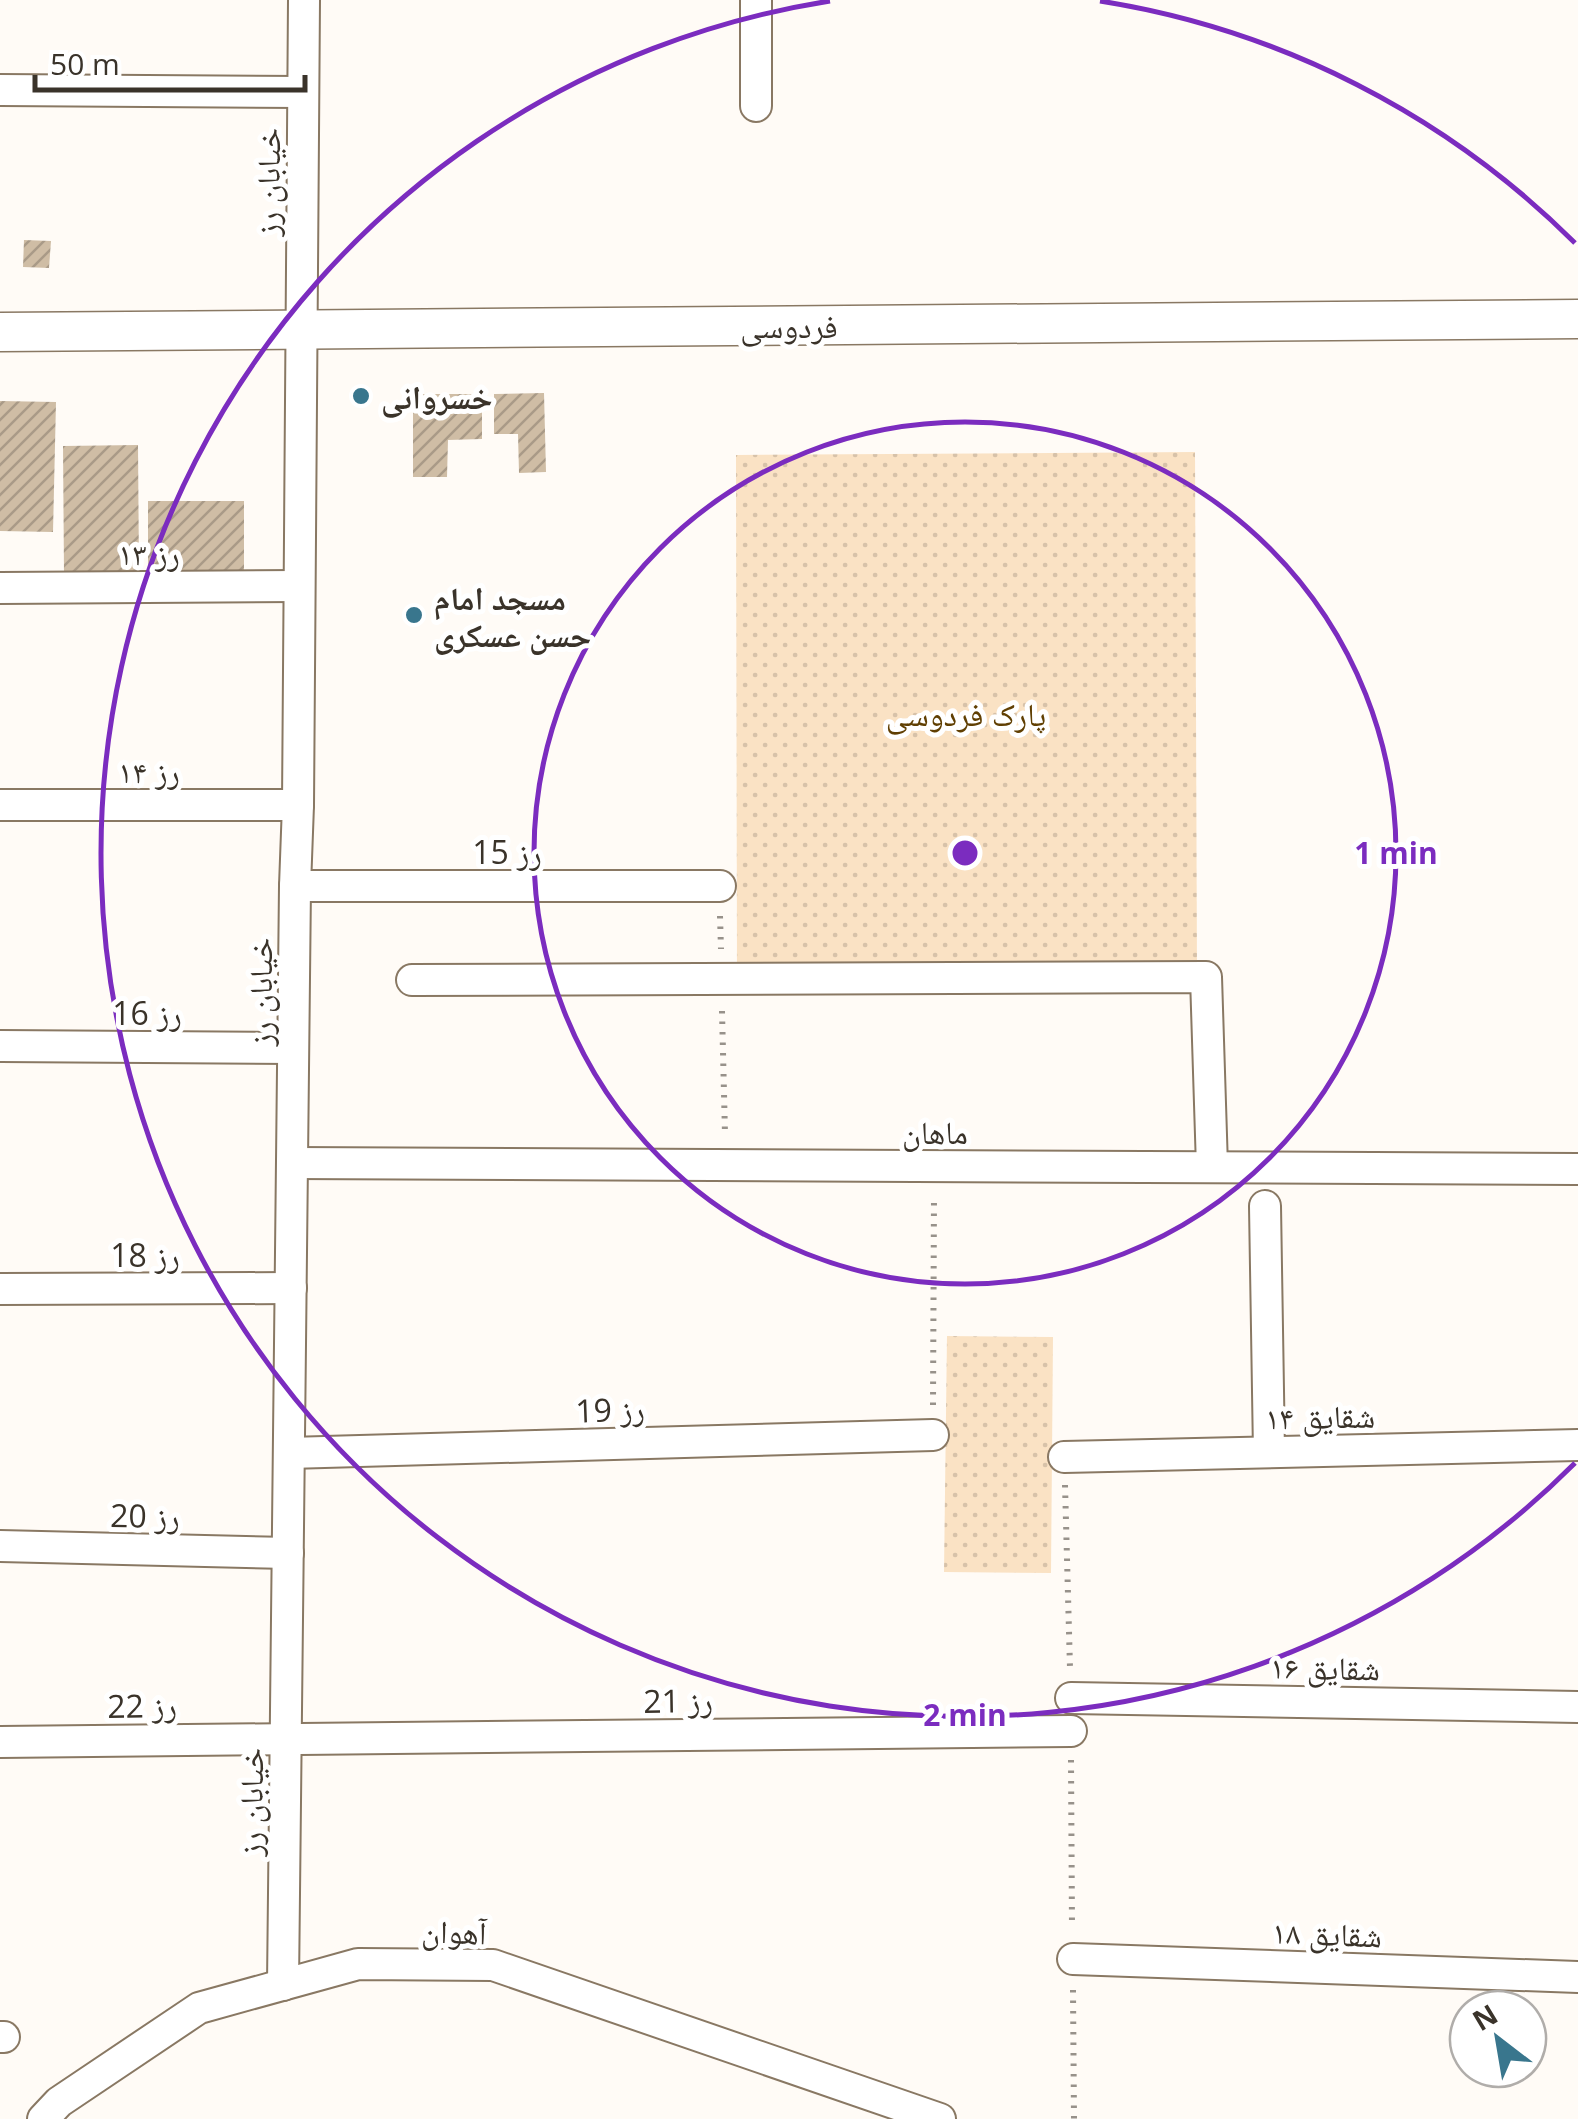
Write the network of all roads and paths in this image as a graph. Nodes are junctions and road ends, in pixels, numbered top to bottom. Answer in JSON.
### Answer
{"nodes":[{"id":1,"x":304,"y":0,"type":"edge"},
{"id":2,"x":756,"y":0,"type":"edge"},
{"id":3,"x":0,"y":90,"type":"edge"},
{"id":4,"x":303,"y":92,"type":"junction"},
{"id":5,"x":756,"y":106,"type":"dead end"},
{"id":6,"x":1578,"y":319,"type":"edge"},
{"id":7,"x":301,"y":329,"type":"junction"},
{"id":8,"x":0,"y":332,"type":"edge"},
{"id":9,"x":298,"y":586,"type":"junction"},
{"id":10,"x":0,"y":588,"type":"edge"},
{"id":11,"x":0,"y":804,"type":"edge"},
{"id":12,"x":298,"y":805,"type":"junction"},
{"id":13,"x":294,"y":886,"type":"junction"},
{"id":14,"x":720,"y":886,"type":"joint"},
{"id":15,"x":722,"y":979,"type":"junction"},
{"id":16,"x":412,"y":980,"type":"dead end"},
{"id":17,"x":0,"y":1046,"type":"edge"},
{"id":18,"x":294,"y":1048,"type":"junction"},
{"id":19,"x":292,"y":1162,"type":"junction"},
{"id":20,"x":725,"y":1165,"type":"junction"},
{"id":21,"x":934,"y":1166,"type":"junction"},
{"id":22,"x":1212,"y":1167,"type":"junction"},
{"id":23,"x":1578,"y":1169,"type":"edge"},
{"id":24,"x":1264,"y":1206,"type":"dead end"},
{"id":25,"x":290,"y":1288,"type":"junction"},
{"id":26,"x":0,"y":1289,"type":"edge"},
{"id":27,"x":933,"y":1435,"type":"joint"},
{"id":28,"x":1578,"y":1446,"type":"edge"},
{"id":29,"x":1268,"y":1452,"type":"junction"},
{"id":30,"x":289,"y":1453,"type":"junction"},
{"id":31,"x":1064,"y":1457,"type":"joint"},
{"id":32,"x":0,"y":1546,"type":"edge"},
{"id":33,"x":288,"y":1553,"type":"junction"},
{"id":34,"x":1071,"y":1698,"type":"joint"},
{"id":35,"x":1578,"y":1706,"type":"edge"},
{"id":36,"x":1071,"y":1731,"type":"joint"},
{"id":37,"x":286,"y":1738,"type":"junction"},
{"id":38,"x":0,"y":1742,"type":"edge"},
{"id":39,"x":1072,"y":1959,"type":"junction"},
{"id":40,"x":1578,"y":1977,"type":"edge"},
{"id":41,"x":283,"y":1985,"type":"junction"},
{"id":42,"x":43,"y":2119,"type":"edge"},
{"id":43,"x":940,"y":2119,"type":"edge"},
{"id":44,"x":1074,"y":2119,"type":"edge"}],
"edges":[{"from":1,"to":4,"type":"street","name":"خیابان رز"},
{"from":2,"to":5,"type":"street"},
{"from":3,"to":4,"type":"street"},
{"from":4,"to":7,"type":"street","name":"خیابان رز"},
{"from":6,"to":7,"type":"street","name":"فردوسی"},
{"from":7,"to":8,"type":"street","name":"فردوسی"},
{"from":7,"to":9,"type":"street","name":"خیابان رز"},
{"from":9,"to":10,"type":"street","name":"رز ۱۳"},
{"from":9,"to":12,"type":"street","name":"خیابان رز"},
{"from":11,"to":12,"type":"street","name":"رز ۱۴"},
{"from":12,"to":13,"type":"street","name":"خیابان رز"},
{"from":13,"to":14,"type":"street","name":"رز 15"},
{"from":13,"to":18,"type":"street","name":"خیابان رز"},
{"from":14,"to":15,"type":"path"},
{"from":15,"to":16,"type":"street"},
{"from":15,"to":20,"type":"path"},
{"from":15,"to":22,"type":"street"},
{"from":17,"to":18,"type":"street","name":"رز 16"},
{"from":18,"to":19,"type":"street","name":"خیابان رز"},
{"from":19,"to":20,"type":"street","name":"ماهان"},
{"from":19,"to":25,"type":"street","name":"خیابان رز"},
{"from":20,"to":21,"type":"street","name":"ماهان"},
{"from":21,"to":22,"type":"street","name":"ماهان"},
{"from":21,"to":27,"type":"path"},
{"from":22,"to":23,"type":"street","name":"ماهان"},
{"from":24,"to":29,"type":"street"},
{"from":25,"to":26,"type":"street","name":"رز 18"},
{"from":25,"to":30,"type":"street","name":"خیابان رز"},
{"from":27,"to":30,"type":"street","name":"رز 19"},
{"from":28,"to":29,"type":"street","name":"شقایق ۱۴"},
{"from":29,"to":31,"type":"street","name":"شقایق ۱۴"},
{"from":30,"to":33,"type":"street","name":"خیابان رز"},
{"from":31,"to":34,"type":"path"},
{"from":32,"to":33,"type":"street","name":"رز 20"},
{"from":33,"to":37,"type":"street","name":"خیابان رز"},
{"from":34,"to":35,"type":"street","name":"شقایق ۱۶"},
{"from":36,"to":37,"type":"street","name":"رز 21"},
{"from":36,"to":39,"type":"path"},
{"from":37,"to":38,"type":"street","name":"رز 22"},
{"from":37,"to":41,"type":"street","name":"خیابان رز"},
{"from":39,"to":40,"type":"street","name":"شقایق ۱۸"},
{"from":39,"to":44,"type":"path"},
{"from":41,"to":42,"type":"street","name":"آهوان"},
{"from":41,"to":43,"type":"street","name":"آهوان"}]}
